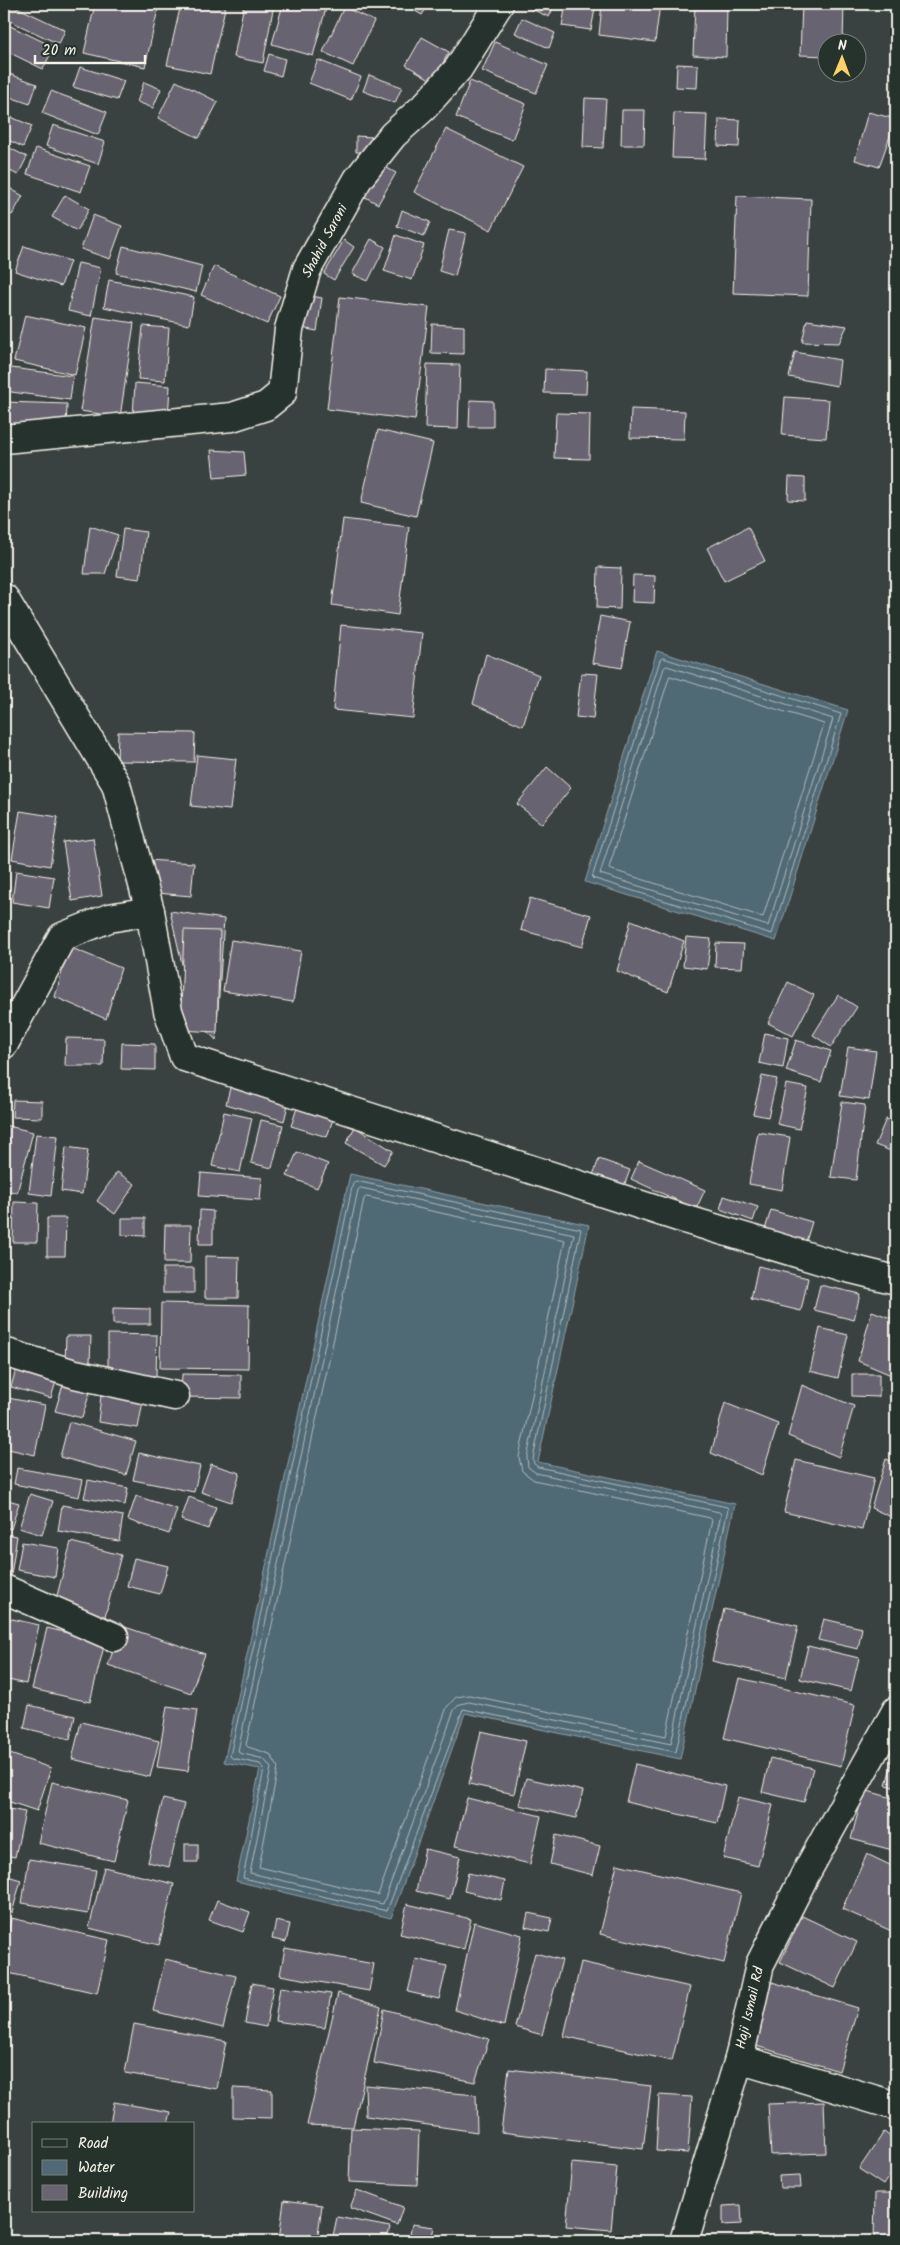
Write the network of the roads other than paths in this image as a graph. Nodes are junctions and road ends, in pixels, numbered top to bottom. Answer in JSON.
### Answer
{"nodes":[{"id":1,"x":499,"y":4,"type":"edge"},
{"id":2,"x":4,"y":439,"type":"edge"},
{"id":3,"x":4,"y":598,"type":"edge"},
{"id":4,"x":150,"y":911,"type":"junction"},
{"id":5,"x":4,"y":1044,"type":"edge"},
{"id":6,"x":896,"y":1280,"type":"edge"},
{"id":7,"x":4,"y":1352,"type":"edge"},
{"id":8,"x":175,"y":1396,"type":"dead end"},
{"id":9,"x":4,"y":1589,"type":"edge"},
{"id":10,"x":114,"y":1637,"type":"dead end"},
{"id":11,"x":896,"y":1711,"type":"edge"},
{"id":12,"x":739,"y":2059,"type":"junction"},
{"id":13,"x":896,"y":2106,"type":"edge"},
{"id":14,"x":684,"y":2241,"type":"edge"}],
"edges":[{"from":1,"to":2,"type":"street","name":"Shahid Saroni"},
{"from":3,"to":4,"type":"street"},
{"from":4,"to":5,"type":"street"},
{"from":4,"to":6,"type":"street"},
{"from":7,"to":8,"type":"street"},
{"from":9,"to":10,"type":"street"},
{"from":11,"to":12,"type":"street","name":"Haji Ismail Rd"},
{"from":12,"to":13,"type":"street"},
{"from":12,"to":14,"type":"street","name":"Haji Ismail Rd"}]}
